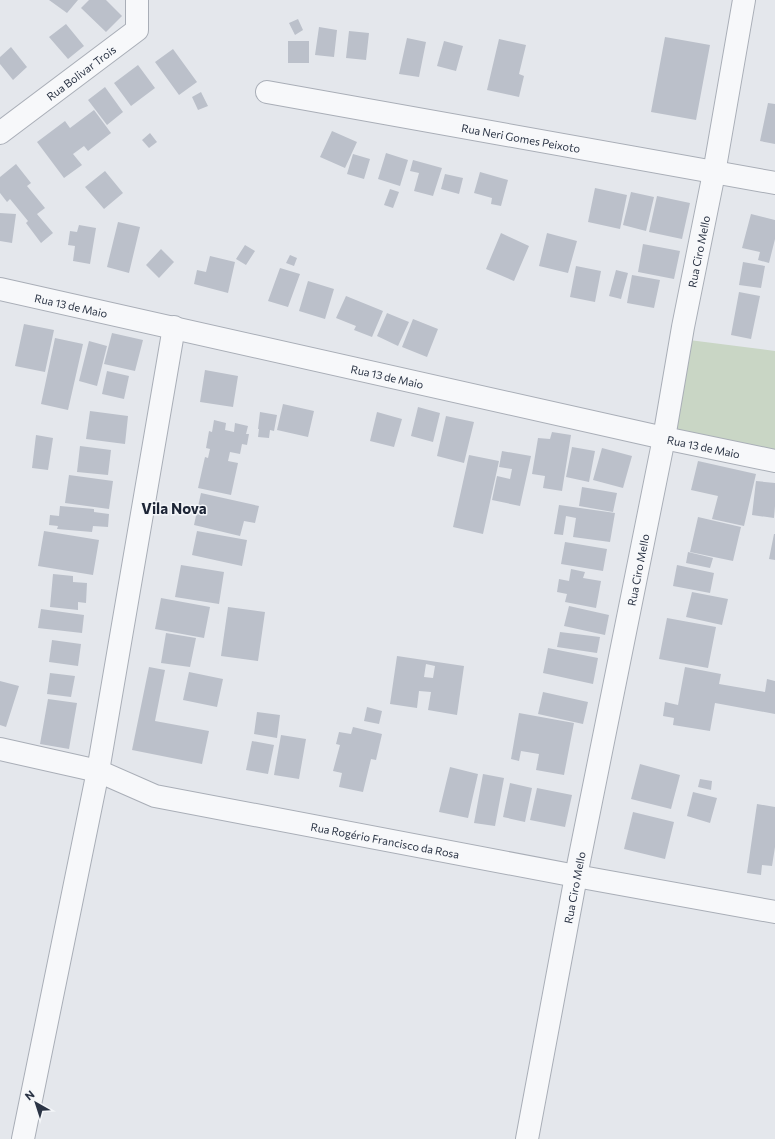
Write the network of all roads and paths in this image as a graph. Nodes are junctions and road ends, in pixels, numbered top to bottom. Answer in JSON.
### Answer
{"nodes":[{"id":1,"x":137,"y":0,"type":"edge"},
{"id":2,"x":744,"y":0,"type":"edge"},
{"id":3,"x":267,"y":92,"type":"dead end"},
{"id":4,"x":0,"y":134,"type":"edge"},
{"id":5,"x":714,"y":173,"type":"junction"},
{"id":6,"x":775,"y":183,"type":"edge"},
{"id":7,"x":0,"y":288,"type":"edge"},
{"id":8,"x":174,"y":327,"type":"junction"},
{"id":9,"x":664,"y":438,"type":"junction"},
{"id":10,"x":775,"y":461,"type":"edge"},
{"id":11,"x":0,"y":749,"type":"edge"},
{"id":12,"x":98,"y":771,"type":"junction"},
{"id":13,"x":576,"y":876,"type":"junction"},
{"id":14,"x":775,"y":912,"type":"edge"},
{"id":15,"x":23,"y":1139,"type":"edge"},
{"id":16,"x":527,"y":1139,"type":"edge"}],
"edges":[{"from":1,"to":4,"type":"street","name":"Rua Bolivar Trois"},
{"from":2,"to":5,"type":"street","name":"Rua Ciro Mello"},
{"from":3,"to":5,"type":"street","name":"Rua Neri Gomes Peixoto"},
{"from":5,"to":6,"type":"street","name":"Rua Neri Gomes Peixoto"},
{"from":5,"to":9,"type":"street","name":"Rua Ciro Mello"},
{"from":7,"to":8,"type":"street","name":"Rua 13 de Maio"},
{"from":8,"to":9,"type":"street","name":"Rua 13 de Maio"},
{"from":8,"to":12,"type":"street"},
{"from":9,"to":10,"type":"street","name":"Rua 13 de Maio"},
{"from":9,"to":13,"type":"street","name":"Rua Ciro Mello"},
{"from":11,"to":12,"type":"street","name":"Rua Rogério Francisco da Rosa"},
{"from":12,"to":13,"type":"street","name":"Rua Rogério Francisco da Rosa"},
{"from":12,"to":15,"type":"street"},
{"from":13,"to":14,"type":"street","name":"Rua Rogério Francisco da Rosa"},
{"from":13,"to":16,"type":"street","name":"Rua Ciro Mello"}]}
